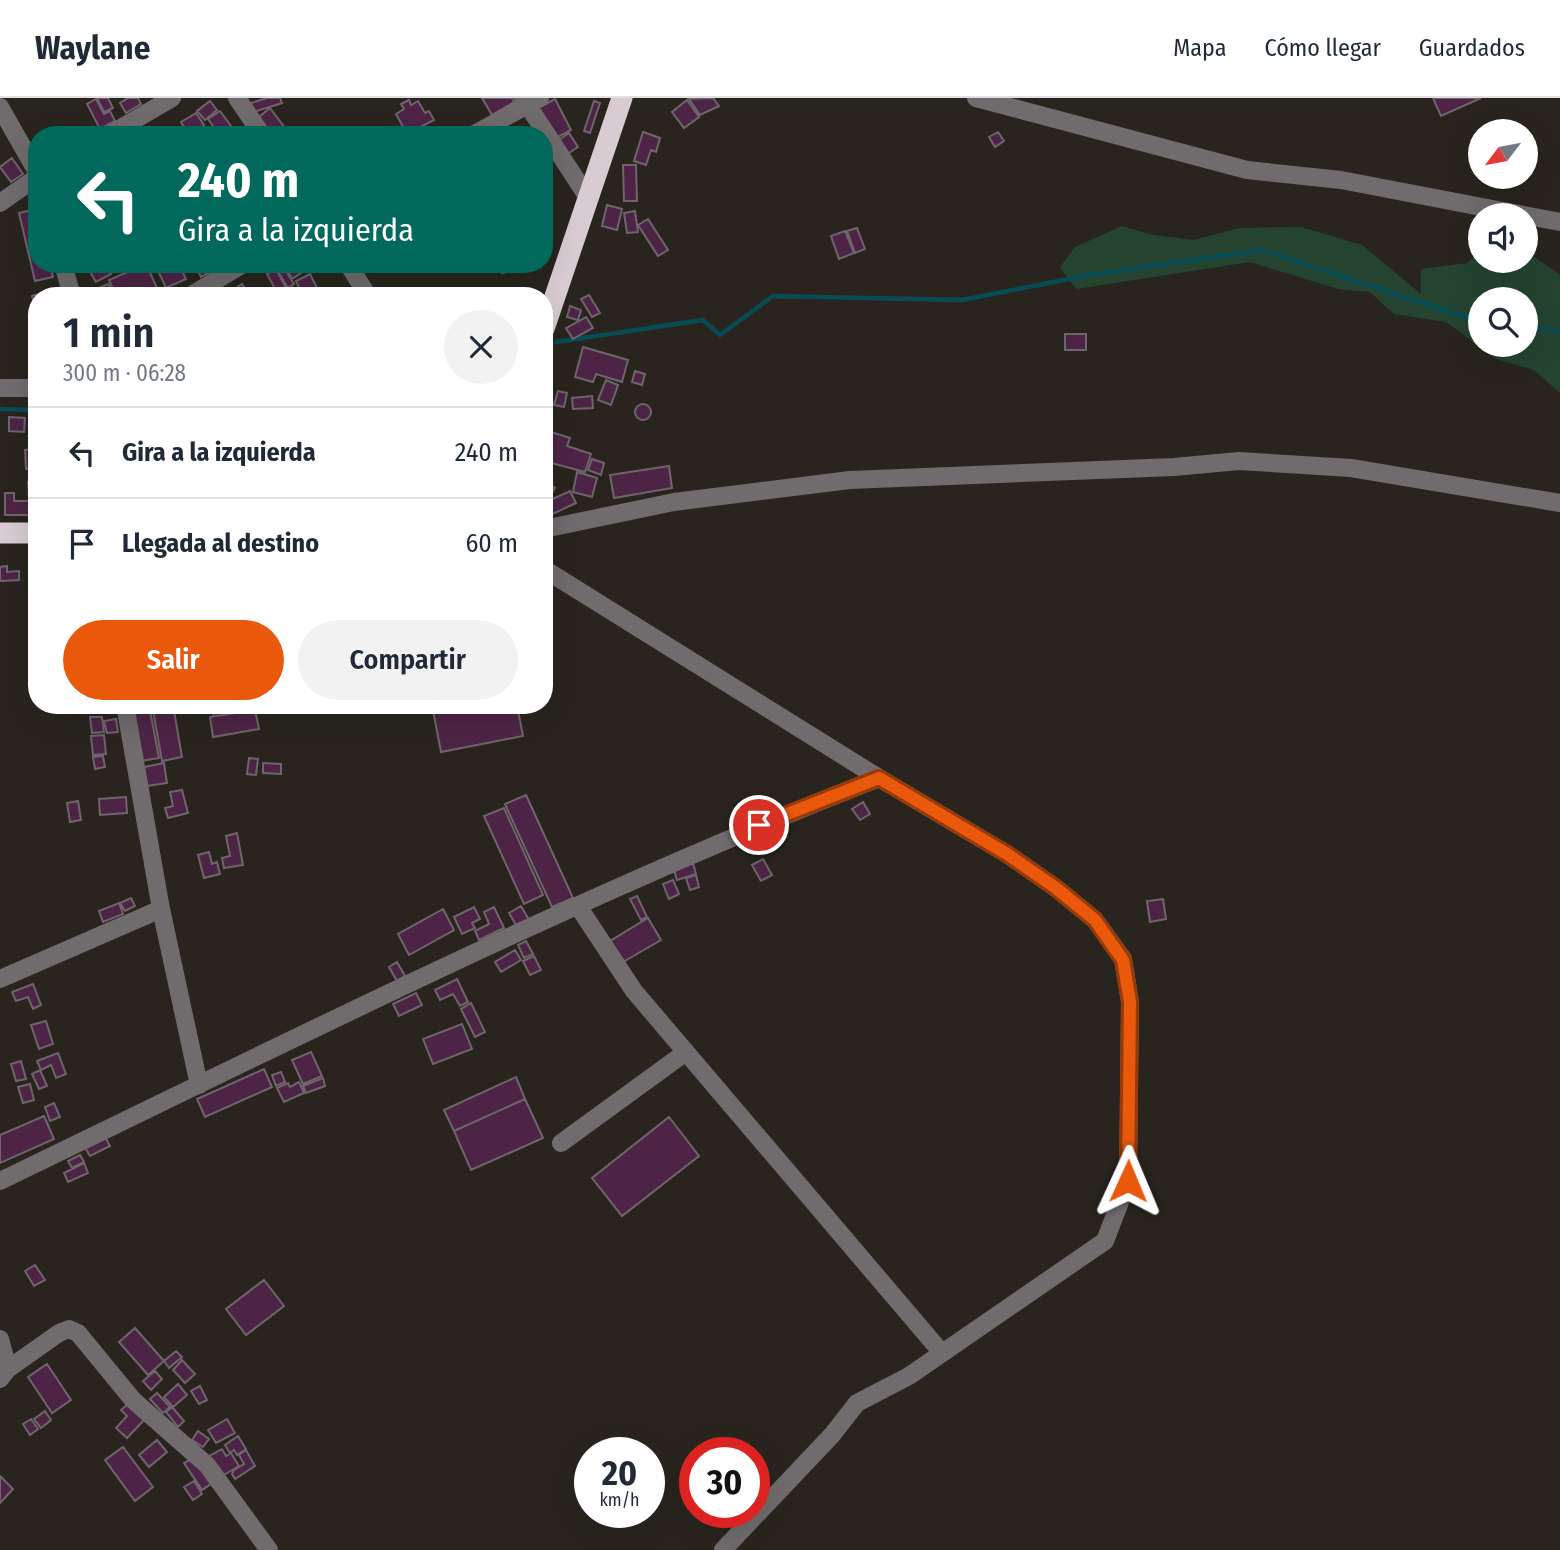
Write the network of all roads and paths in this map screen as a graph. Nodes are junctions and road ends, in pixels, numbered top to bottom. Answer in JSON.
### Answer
{"nodes":[{"id":1,"x":172,"y":98,"type":"edge"},
{"id":2,"x":237,"y":98,"type":"edge"},
{"id":3,"x":622,"y":98,"type":"edge"},
{"id":4,"x":976,"y":98,"type":"edge"},
{"id":5,"x":530,"y":100,"type":"edge"},
{"id":6,"x":0,"y":107,"type":"edge"},
{"id":7,"x":124,"y":126,"type":"edge"},
{"id":8,"x":256,"y":126,"type":"edge"},
{"id":9,"x":488,"y":126,"type":"edge"},
{"id":10,"x":545,"y":126,"type":"edge"},
{"id":11,"x":553,"y":139,"type":"edge"},
{"id":12,"x":28,"y":158,"type":"edge"},
{"id":13,"x":28,"y":181,"type":"edge"},
{"id":14,"x":587,"y":197,"type":"junction"},
{"id":15,"x":0,"y":203,"type":"edge"},
{"id":16,"x":1560,"y":222,"type":"edge"},
{"id":17,"x":228,"y":273,"type":"edge"},
{"id":18,"x":205,"y":287,"type":"edge"},
{"id":19,"x":553,"y":301,"type":"edge"},
{"id":20,"x":0,"y":388,"type":"edge"},
{"id":21,"x":28,"y":388,"type":"edge"},
{"id":22,"x":1560,"y":503,"type":"edge"},
{"id":23,"x":553,"y":527,"type":"edge"},
{"id":24,"x":0,"y":533,"type":"edge"},
{"id":25,"x":28,"y":533,"type":"edge"},
{"id":26,"x":553,"y":575,"type":"edge"},
{"id":27,"x":127,"y":714,"type":"edge"},
{"id":28,"x":879,"y":778,"type":"junction"},
{"id":29,"x":578,"y":906,"type":"junction"},
{"id":30,"x":161,"y":909,"type":"junction"},
{"id":31,"x":0,"y":979,"type":"edge"},
{"id":32,"x":686,"y":1052,"type":"junction"},
{"id":33,"x":199,"y":1085,"type":"junction"},
{"id":34,"x":561,"y":1143,"type":"dead end"},
{"id":35,"x":0,"y":1181,"type":"edge"},
{"id":36,"x":0,"y":1339,"type":"edge"},
{"id":37,"x":942,"y":1353,"type":"junction"},
{"id":38,"x":4,"y":1374,"type":"edge"},
{"id":39,"x":270,"y":1550,"type":"edge"},
{"id":40,"x":723,"y":1550,"type":"edge"}],
"edges":[{"from":1,"to":7,"type":"street"},
{"from":2,"to":8,"type":"street"},
{"from":3,"to":14,"type":"highway"},
{"from":4,"to":16,"type":"street"},
{"from":5,"to":9,"type":"street"},
{"from":5,"to":10,"type":"street"},
{"from":6,"to":12,"type":"street"},
{"from":11,"to":14,"type":"street"},
{"from":13,"to":15,"type":"street"},
{"from":14,"to":19,"type":"highway"},
{"from":17,"to":18,"type":"street"},
{"from":20,"to":21,"type":"street"},
{"from":22,"to":23,"type":"street"},
{"from":24,"to":25,"type":"highway"},
{"from":26,"to":28,"type":"street"},
{"from":27,"to":30,"type":"street"},
{"from":28,"to":29,"type":"street"},
{"from":28,"to":37,"type":"street"},
{"from":29,"to":32,"type":"street"},
{"from":29,"to":33,"type":"street"},
{"from":30,"to":31,"type":"street"},
{"from":30,"to":33,"type":"street"},
{"from":32,"to":34,"type":"street"},
{"from":32,"to":37,"type":"street"},
{"from":33,"to":35,"type":"street"},
{"from":36,"to":38,"type":"street"},
{"from":37,"to":40,"type":"street"},
{"from":38,"to":39,"type":"street"}]}
